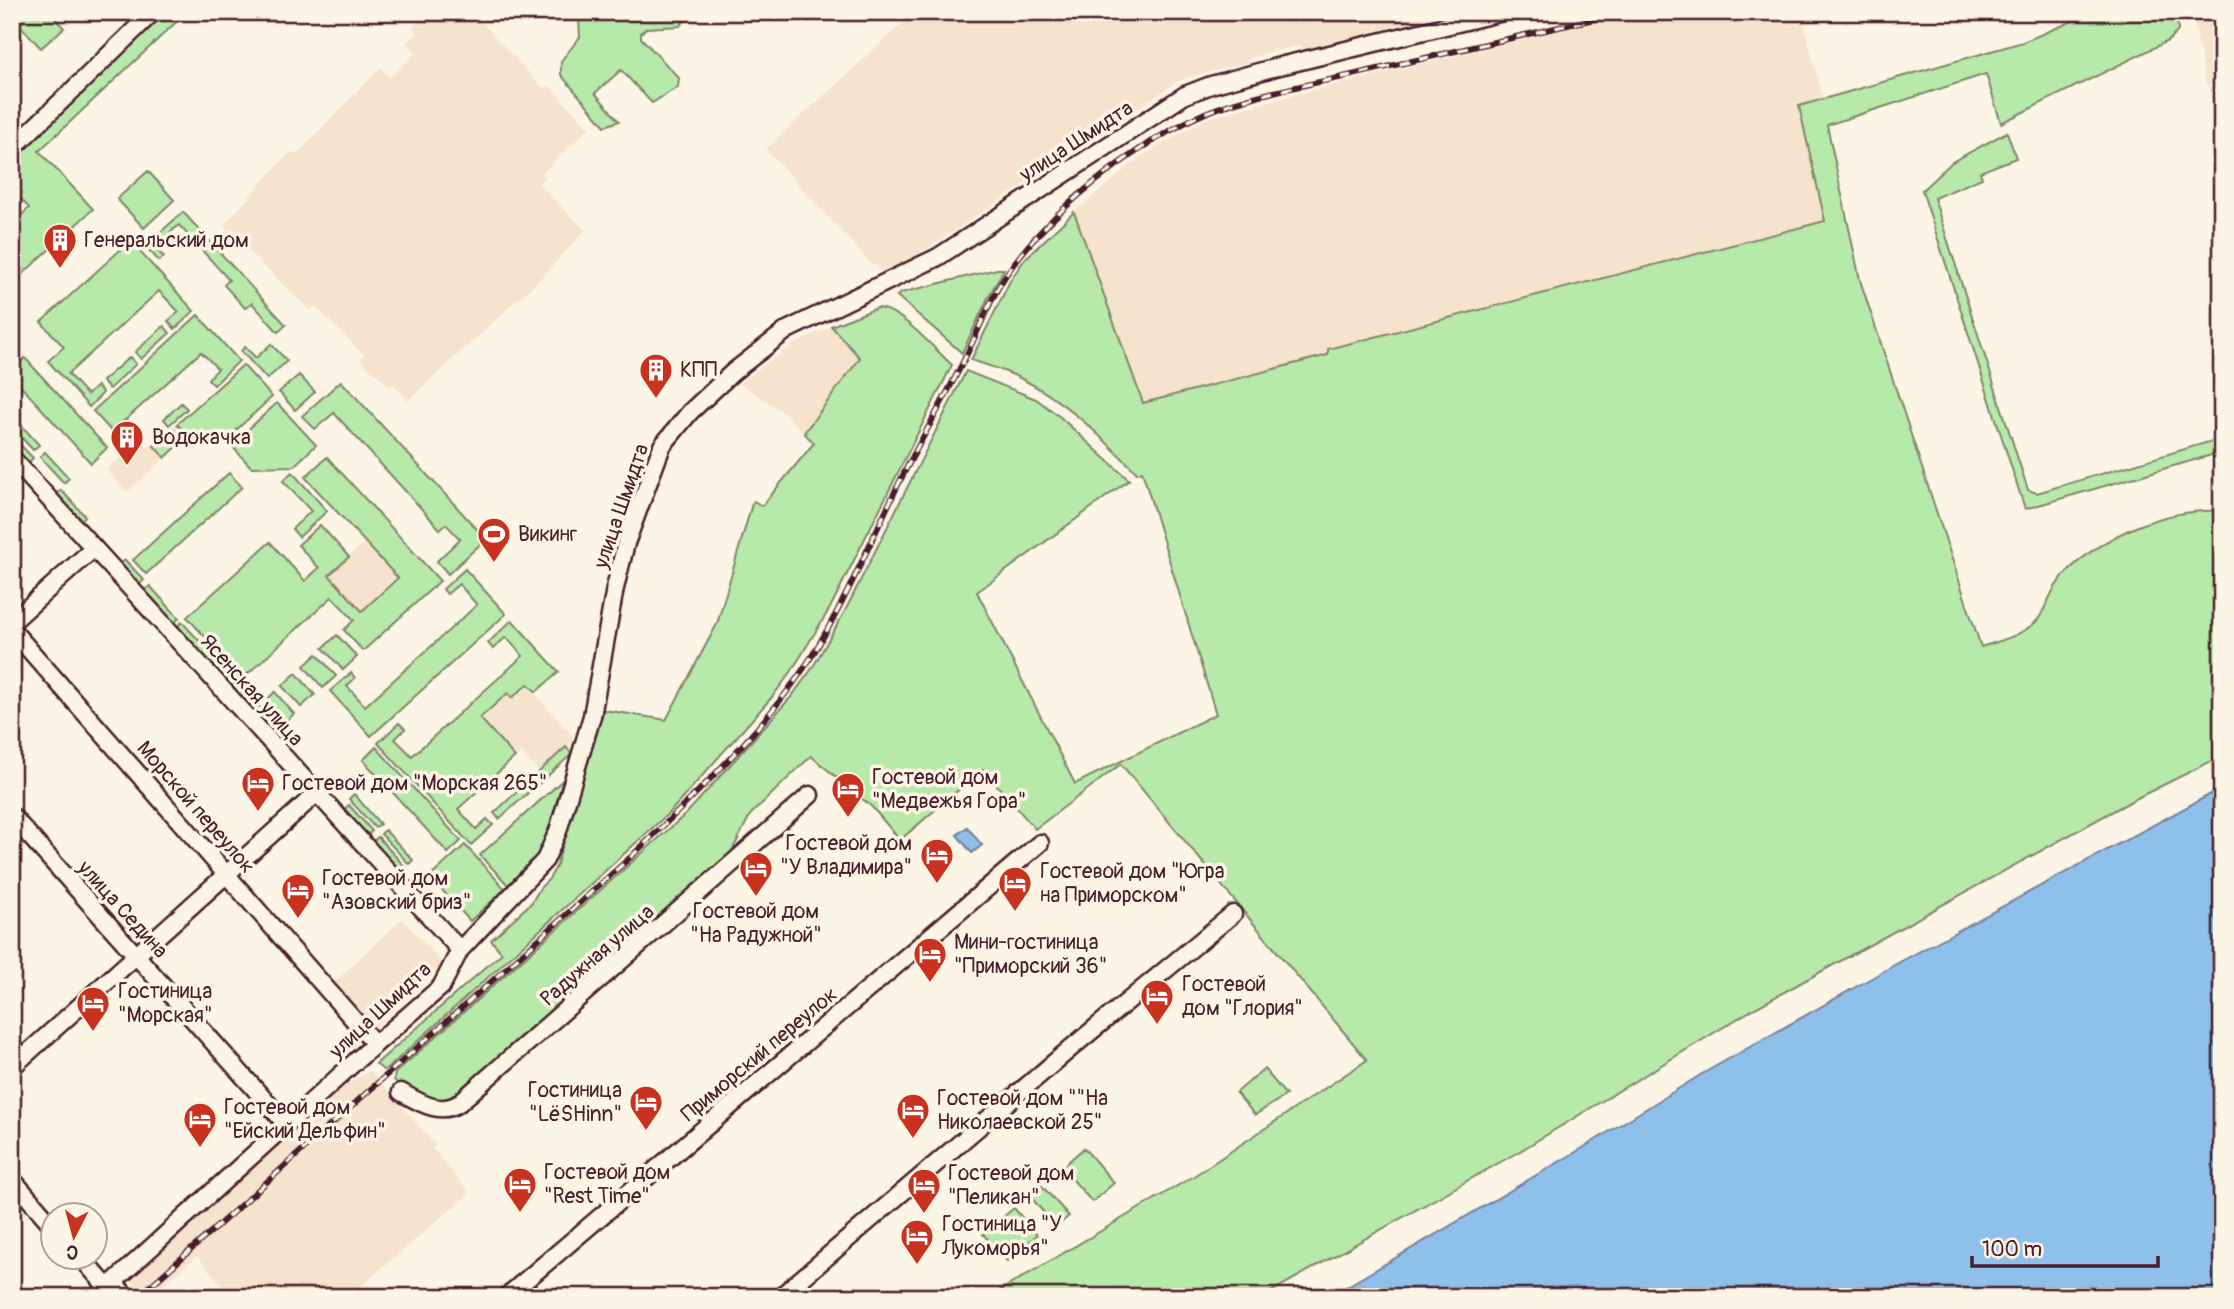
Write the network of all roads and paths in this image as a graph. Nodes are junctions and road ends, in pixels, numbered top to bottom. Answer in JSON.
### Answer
{"nodes":[{"id":1,"x":153,"y":12,"type":"edge"},
{"id":2,"x":1503,"y":12,"type":"edge"},
{"id":3,"x":12,"y":149,"type":"edge"},
{"id":4,"x":12,"y":458,"type":"edge"},
{"id":5,"x":94,"y":548,"type":"junction"},
{"id":6,"x":12,"y":622,"type":"edge"},
{"id":7,"x":12,"y":630,"type":"edge"},
{"id":8,"x":317,"y":793,"type":"junction"},
{"id":9,"x":810,"y":795,"type":"dead end"},
{"id":10,"x":12,"y":816,"type":"edge"},
{"id":11,"x":1040,"y":843,"type":"dead end"},
{"id":12,"x":226,"y":875,"type":"junction"},
{"id":13,"x":1233,"y":914,"type":"dead end"},
{"id":14,"x":460,"y":950,"type":"junction"},
{"id":15,"x":137,"y":956,"type":"junction"},
{"id":16,"x":375,"y":1044,"type":"junction"},
{"id":17,"x":12,"y":1067,"type":"edge"},
{"id":18,"x":401,"y":1092,"type":"dead end"},
{"id":19,"x":286,"y":1124,"type":"junction"},
{"id":20,"x":12,"y":1179,"type":"edge"},
{"id":21,"x":38,"y":1209,"type":"edge"},
{"id":22,"x":91,"y":1270,"type":"edge"},
{"id":23,"x":106,"y":1289,"type":"edge"},
{"id":24,"x":127,"y":1297,"type":"edge"},
{"id":25,"x":506,"y":1297,"type":"edge"},
{"id":26,"x":780,"y":1297,"type":"edge"}],
"edges":[{"from":1,"to":3,"type":"street"},
{"from":2,"to":14,"type":"street","name":"улица Шмидта"},
{"from":4,"to":5,"type":"street","name":"Ясенская улица"},
{"from":5,"to":6,"type":"street"},
{"from":5,"to":8,"type":"street","name":"Ясенская улица"},
{"from":7,"to":12,"type":"street","name":"Морской переулок"},
{"from":8,"to":12,"type":"street"},
{"from":8,"to":14,"type":"street","name":"Ясенская улица"},
{"from":9,"to":18,"type":"street","name":"Радужная улица"},
{"from":10,"to":15,"type":"street","name":"улица Седина"},
{"from":11,"to":25,"type":"street","name":"Приморский переулок"},
{"from":12,"to":15,"type":"street"},
{"from":12,"to":16,"type":"street","name":"Морской переулок"},
{"from":13,"to":26,"type":"street"},
{"from":14,"to":16,"type":"street","name":"улица Шмидта"},
{"from":15,"to":17,"type":"street"},
{"from":15,"to":19,"type":"street","name":"улица Седина"},
{"from":16,"to":19,"type":"street","name":"улица Шмидта"},
{"from":19,"to":23,"type":"street","name":"улица Шмидта"},
{"from":20,"to":21,"type":"street"},
{"from":22,"to":23,"type":"street"},
{"from":23,"to":24,"type":"street"}]}
